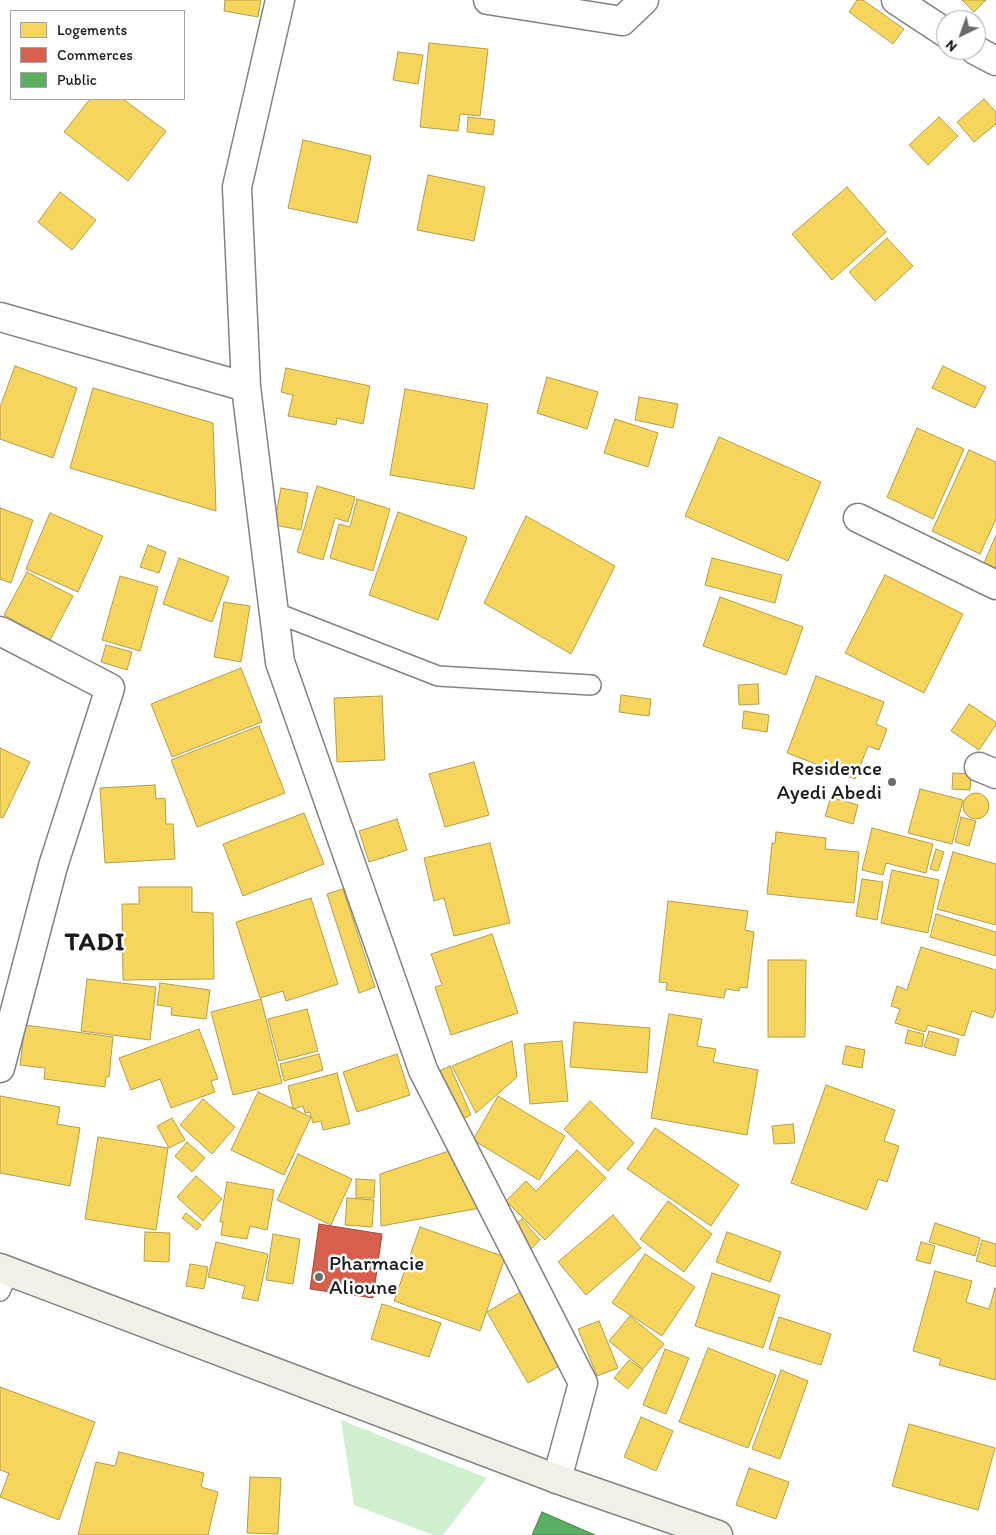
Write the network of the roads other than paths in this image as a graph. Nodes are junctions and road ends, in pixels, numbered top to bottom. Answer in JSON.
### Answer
{"nodes":[{"id":1,"x":280,"y":0,"type":"edge"},
{"id":2,"x":488,"y":0,"type":"edge"},
{"id":3,"x":644,"y":0,"type":"edge"},
{"id":4,"x":896,"y":0,"type":"edge"},
{"id":5,"x":936,"y":26,"type":"edge"},
{"id":6,"x":0,"y":317,"type":"edge"},
{"id":7,"x":246,"y":387,"type":"junction"},
{"id":8,"x":858,"y":518,"type":"dead end"},
{"id":9,"x":996,"y":585,"type":"edge"},
{"id":10,"x":274,"y":612,"type":"junction"},
{"id":11,"x":0,"y":631,"type":"edge"},
{"id":12,"x":590,"y":685,"type":"dead end"},
{"id":13,"x":0,"y":1068,"type":"edge"},
{"id":14,"x":3,"y":1277,"type":"edge"},
{"id":15,"x":557,"y":1478,"type":"junction"},
{"id":16,"x":718,"y":1535,"type":"edge"}],
"edges":[{"from":1,"to":7,"type":"street"},
{"from":2,"to":3,"type":"street"},
{"from":4,"to":5,"type":"street"},
{"from":6,"to":7,"type":"street"},
{"from":7,"to":10,"type":"street"},
{"from":8,"to":9,"type":"street"},
{"from":10,"to":12,"type":"lane"},
{"from":10,"to":15,"type":"street"},
{"from":11,"to":13,"type":"street"},
{"from":14,"to":15,"type":"main road"},
{"from":15,"to":16,"type":"main road"}]}
